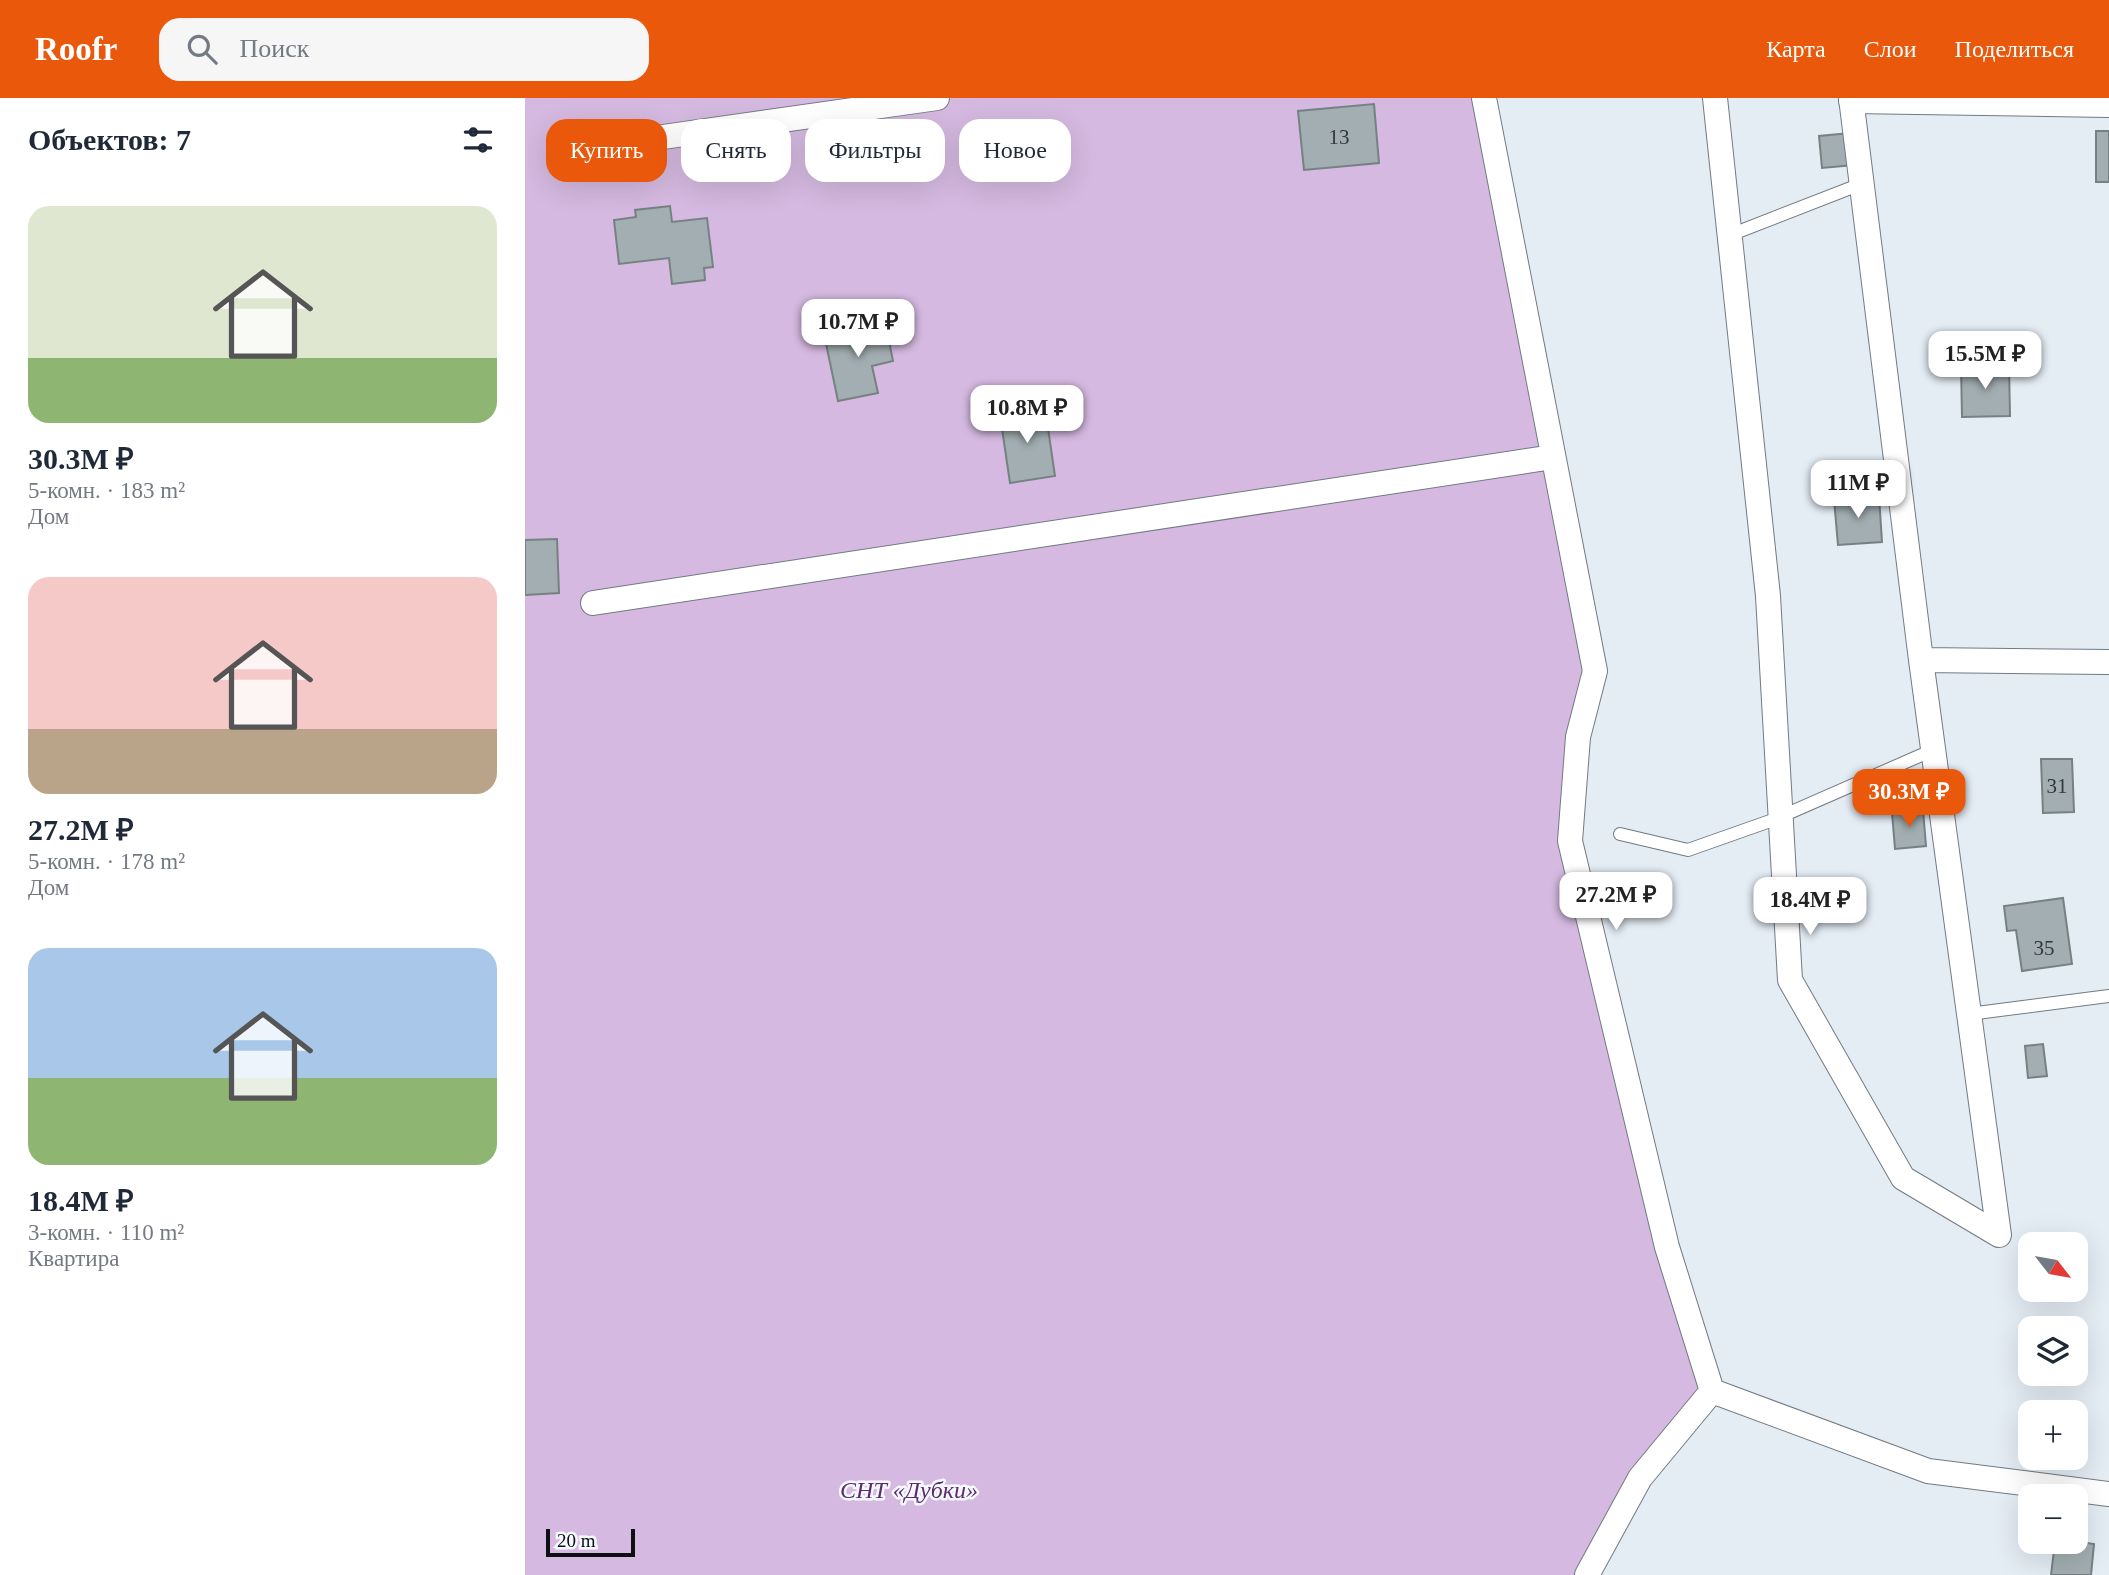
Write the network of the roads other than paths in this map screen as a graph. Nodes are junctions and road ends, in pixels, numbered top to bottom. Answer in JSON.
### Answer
{"nodes":[{"id":1,"x":937,"y":98,"type":"edge"},
{"id":2,"x":1484,"y":98,"type":"edge"},
{"id":3,"x":1715,"y":98,"type":"edge"},
{"id":4,"x":1851,"y":100,"type":"edge"},
{"id":5,"x":2109,"y":105,"type":"edge"},
{"id":6,"x":667,"y":136,"type":"edge"},
{"id":7,"x":1861,"y":184,"type":"junction"},
{"id":8,"x":1730,"y":235,"type":"junction"},
{"id":9,"x":1553,"y":457,"type":"junction"},
{"id":10,"x":593,"y":603,"type":"dead end"},
{"id":11,"x":1921,"y":660,"type":"junction"},
{"id":12,"x":2109,"y":662,"type":"edge"},
{"id":13,"x":1933,"y":750,"type":"junction"},
{"id":14,"x":1621,"y":834,"type":"dead end"},
{"id":15,"x":2109,"y":996,"type":"edge"},
{"id":16,"x":1969,"y":1014,"type":"junction"},
{"id":17,"x":1712,"y":1391,"type":"junction"},
{"id":18,"x":2109,"y":1494,"type":"edge"},
{"id":19,"x":1587,"y":1575,"type":"edge"}],
"edges":[{"from":1,"to":6,"type":"street"},
{"from":2,"to":9,"type":"street"},
{"from":3,"to":8,"type":"street"},
{"from":4,"to":5,"type":"street"},
{"from":4,"to":7,"type":"street"},
{"from":7,"to":8,"type":"lane"},
{"from":7,"to":11,"type":"street"},
{"from":8,"to":16,"type":"street"},
{"from":9,"to":10,"type":"street"},
{"from":9,"to":17,"type":"street"},
{"from":11,"to":12,"type":"street"},
{"from":11,"to":13,"type":"street"},
{"from":13,"to":14,"type":"lane"},
{"from":13,"to":16,"type":"street"},
{"from":15,"to":16,"type":"lane"},
{"from":17,"to":18,"type":"street"},
{"from":17,"to":19,"type":"street"}]}
